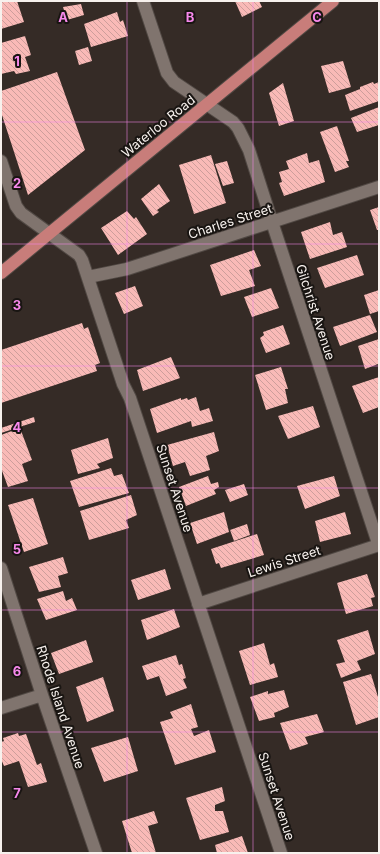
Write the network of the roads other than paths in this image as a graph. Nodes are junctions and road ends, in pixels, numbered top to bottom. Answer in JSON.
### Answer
{"nodes":[{"id":1,"x":143,"y":1,"type":"edge"},
{"id":2,"x":327,"y":3,"type":"edge"},
{"id":3,"x":206,"y":105,"type":"junction"},
{"id":4,"x":1,"y":161,"type":"edge"},
{"id":5,"x":379,"y":187,"type":"edge"},
{"id":6,"x":272,"y":222,"type":"junction"},
{"id":7,"x":49,"y":234,"type":"junction"},
{"id":8,"x":1,"y":274,"type":"edge"},
{"id":9,"x":88,"y":277,"type":"junction"},
{"id":10,"x":379,"y":544,"type":"edge"},
{"id":11,"x":1,"y":568,"type":"edge"},
{"id":12,"x":198,"y":604,"type":"junction"},
{"id":13,"x":42,"y":695,"type":"junction"},
{"id":14,"x":1,"y":708,"type":"edge"},
{"id":15,"x":96,"y":853,"type":"edge"},
{"id":16,"x":281,"y":853,"type":"edge"}],
"edges":[{"from":1,"to":3,"type":"street","name":"Gilchrist Avenue"},
{"from":2,"to":3,"type":"main road","name":"Waterloo Road"},
{"from":3,"to":6,"type":"street","name":"Gilchrist Avenue"},
{"from":3,"to":7,"type":"main road","name":"Waterloo Road"},
{"from":4,"to":7,"type":"street","name":"Sunset Avenue"},
{"from":5,"to":6,"type":"street","name":"Charles Street"},
{"from":6,"to":9,"type":"street","name":"Charles Street"},
{"from":6,"to":10,"type":"street","name":"Gilchrist Avenue"},
{"from":7,"to":8,"type":"main road","name":"Waterloo Road"},
{"from":7,"to":9,"type":"street","name":"Sunset Avenue"},
{"from":9,"to":12,"type":"street","name":"Sunset Avenue"},
{"from":10,"to":12,"type":"street","name":"Lewis Street"},
{"from":11,"to":13,"type":"street","name":"Rhode Island Avenue"},
{"from":12,"to":16,"type":"street","name":"Sunset Avenue"},
{"from":13,"to":14,"type":"street"},
{"from":13,"to":15,"type":"street","name":"Rhode Island Avenue"}]}
